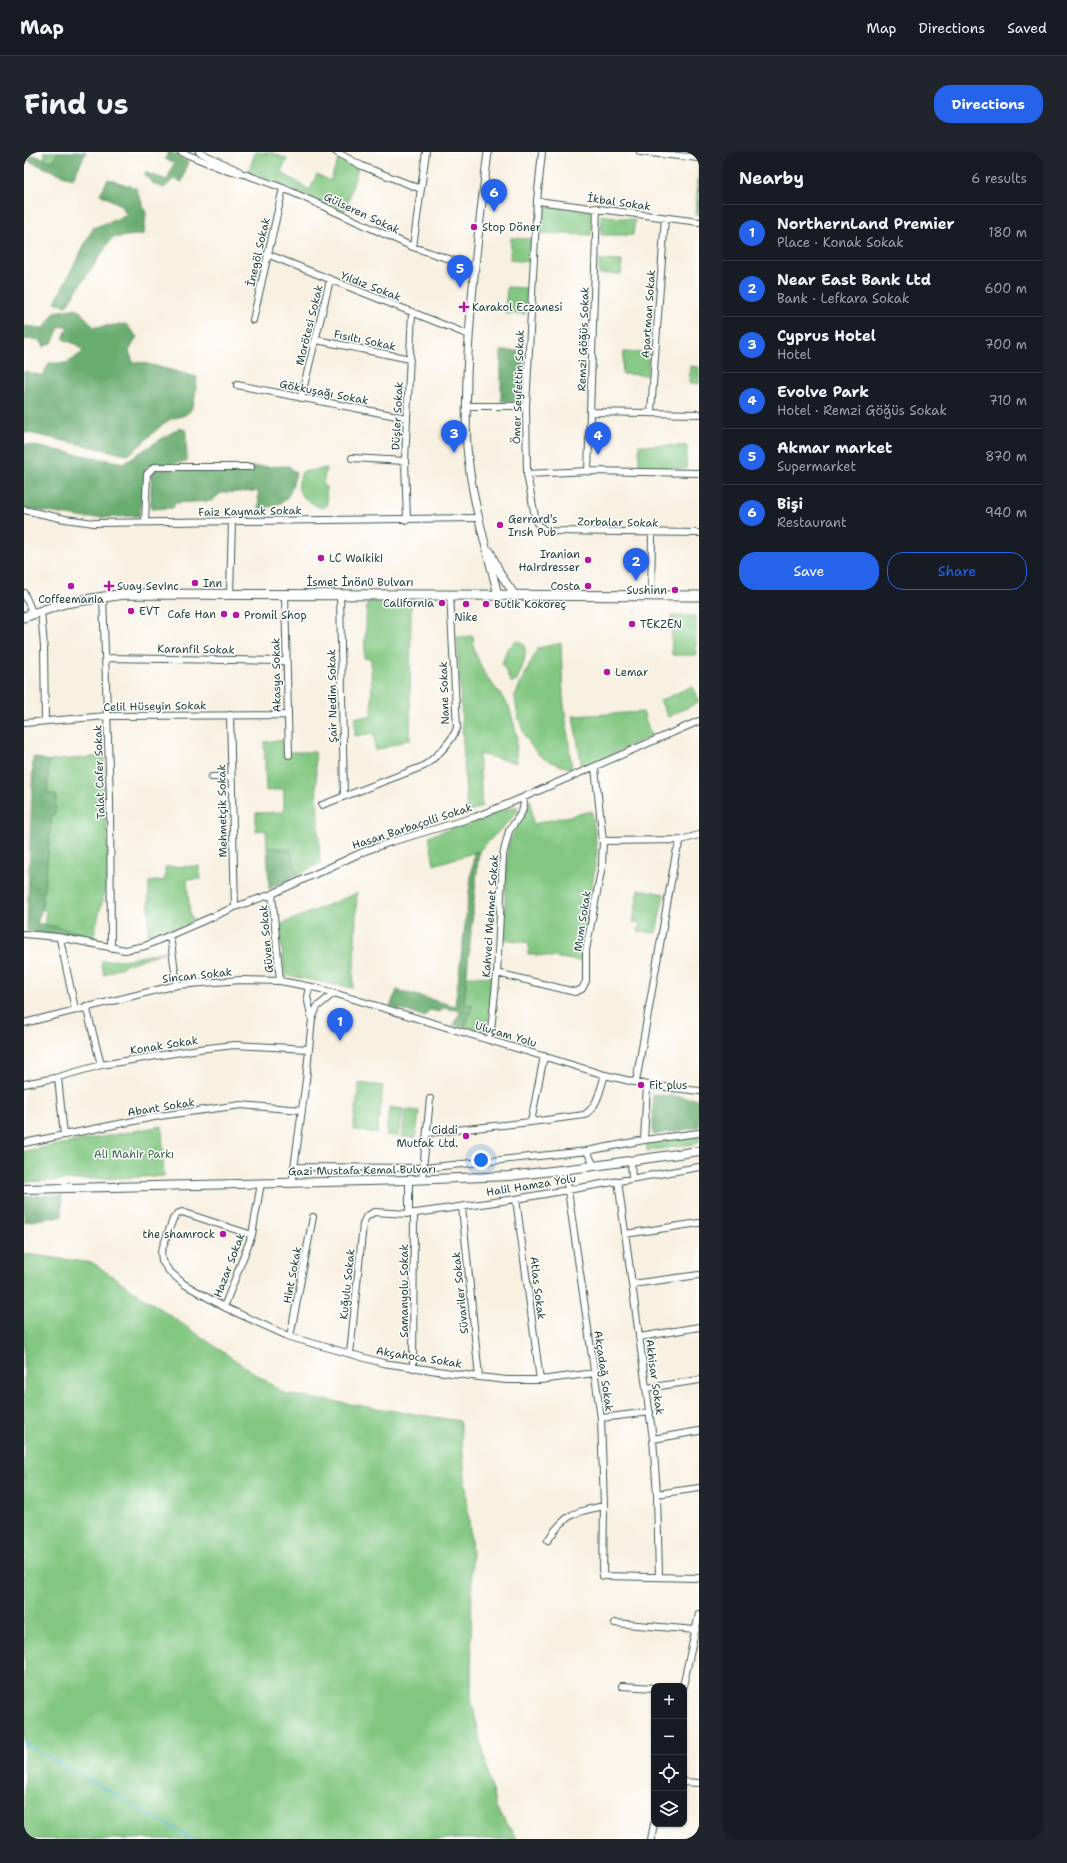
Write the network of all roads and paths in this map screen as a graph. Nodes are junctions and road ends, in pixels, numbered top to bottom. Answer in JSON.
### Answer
{"nodes":[{"id":1,"x":181,"y":152,"type":"edge"},
{"id":2,"x":199,"y":152,"type":"edge"},
{"id":3,"x":336,"y":152,"type":"edge"},
{"id":4,"x":426,"y":152,"type":"edge"},
{"id":5,"x":488,"y":152,"type":"edge"},
{"id":6,"x":542,"y":152,"type":"edge"},
{"id":7,"x":640,"y":152,"type":"edge"},
{"id":8,"x":699,"y":158,"type":"edge"},
{"id":9,"x":244,"y":174,"type":"junction"},
{"id":10,"x":283,"y":188,"type":"junction"},
{"id":11,"x":421,"y":189,"type":"junction"},
{"id":12,"x":537,"y":201,"type":"junction"},
{"id":13,"x":597,"y":208,"type":"junction"},
{"id":14,"x":665,"y":218,"type":"junction"},
{"id":15,"x":699,"y":222,"type":"edge"},
{"id":16,"x":413,"y":247,"type":"junction"},
{"id":17,"x":267,"y":254,"type":"junction"},
{"id":18,"x":473,"y":268,"type":"junction"},
{"id":19,"x":330,"y":280,"type":"junction"},
{"id":20,"x":412,"y":312,"type":"junction"},
{"id":21,"x":253,"y":320,"type":"dead end"},
{"id":22,"x":469,"y":335,"type":"junction"},
{"id":23,"x":317,"y":340,"type":"junction"},
{"id":24,"x":410,"y":360,"type":"junction"},
{"id":25,"x":237,"y":386,"type":"dead end"},
{"id":26,"x":301,"y":398,"type":"junction"},
{"id":27,"x":466,"y":406,"type":"junction"},
{"id":28,"x":526,"y":406,"type":"junction"},
{"id":29,"x":590,"y":412,"type":"junction"},
{"id":30,"x":651,"y":412,"type":"junction"},
{"id":31,"x":699,"y":414,"type":"edge"},
{"id":32,"x":407,"y":418,"type":"junction"},
{"id":33,"x":352,"y":458,"type":"dead end"},
{"id":34,"x":405,"y":461,"type":"junction"},
{"id":35,"x":251,"y":466,"type":"dead end"},
{"id":36,"x":588,"y":471,"type":"junction"},
{"id":37,"x":699,"y":473,"type":"edge"},
{"id":38,"x":527,"y":474,"type":"junction"},
{"id":39,"x":24,"y":510,"type":"edge"},
{"id":40,"x":478,"y":518,"type":"junction"},
{"id":41,"x":407,"y":520,"type":"junction"},
{"id":42,"x":232,"y":521,"type":"junction"},
{"id":43,"x":145,"y":522,"type":"junction"},
{"id":44,"x":538,"y":526,"type":"joint"},
{"id":45,"x":699,"y":533,"type":"edge"},
{"id":46,"x":652,"y":534,"type":"junction"},
{"id":47,"x":483,"y":535,"type":"junction"},
{"id":48,"x":24,"y":593,"type":"edge"},
{"id":49,"x":230,"y":594,"type":"junction"},
{"id":50,"x":285,"y":594,"type":"junction"},
{"id":51,"x":450,"y":594,"type":"junction"},
{"id":52,"x":340,"y":595,"type":"junction"},
{"id":53,"x":498,"y":595,"type":"junction"},
{"id":54,"x":515,"y":595,"type":"junction"},
{"id":55,"x":103,"y":596,"type":"junction"},
{"id":56,"x":699,"y":596,"type":"edge"},
{"id":57,"x":651,"y":597,"type":"junction"},
{"id":58,"x":32,"y":614,"type":"edge"},
{"id":59,"x":106,"y":658,"type":"junction"},
{"id":60,"x":286,"y":661,"type":"junction"},
{"id":61,"x":230,"y":715,"type":"junction"},
{"id":62,"x":287,"y":715,"type":"junction"},
{"id":63,"x":107,"y":716,"type":"junction"},
{"id":64,"x":45,"y":720,"type":"junction"},
{"id":65,"x":699,"y":721,"type":"edge"},
{"id":66,"x":24,"y":723,"type":"edge"},
{"id":67,"x":289,"y":755,"type":"dead end"},
{"id":68,"x":595,"y":768,"type":"junction"},
{"id":69,"x":212,"y":777,"type":"dead end"},
{"id":70,"x":231,"y":777,"type":"junction"},
{"id":71,"x":344,"y":796,"type":"junction"},
{"id":72,"x":523,"y":798,"type":"junction"},
{"id":73,"x":322,"y":805,"type":"dead end"},
{"id":74,"x":698,"y":835,"type":"edge"},
{"id":75,"x":681,"y":840,"type":"junction"},
{"id":76,"x":603,"y":841,"type":"junction"},
{"id":77,"x":272,"y":894,"type":"junction"},
{"id":78,"x":235,"y":907,"type":"junction"},
{"id":79,"x":24,"y":934,"type":"edge"},
{"id":80,"x":170,"y":936,"type":"junction"},
{"id":81,"x":60,"y":939,"type":"junction"},
{"id":82,"x":111,"y":948,"type":"junction"},
{"id":83,"x":497,"y":973,"type":"junction"},
{"id":84,"x":280,"y":982,"type":"junction"},
{"id":85,"x":177,"y":985,"type":"junction"},
{"id":86,"x":309,"y":986,"type":"junction"},
{"id":87,"x":334,"y":993,"type":"junction"},
{"id":88,"x":86,"y":1006,"type":"junction"},
{"id":89,"x":75,"y":1009,"type":"junction"},
{"id":90,"x":312,"y":1018,"type":"junction"},
{"id":91,"x":24,"y":1023,"type":"edge"},
{"id":92,"x":490,"y":1040,"type":"junction"},
{"id":93,"x":309,"y":1049,"type":"junction"},
{"id":94,"x":544,"y":1056,"type":"junction"},
{"id":95,"x":101,"y":1066,"type":"junction"},
{"id":96,"x":605,"y":1075,"type":"junction"},
{"id":97,"x":58,"y":1078,"type":"junction"},
{"id":98,"x":636,"y":1082,"type":"junction"},
{"id":99,"x":24,"y":1084,"type":"edge"},
{"id":100,"x":647,"y":1085,"type":"junction"},
{"id":101,"x":699,"y":1091,"type":"edge"},
{"id":102,"x":430,"y":1099,"type":"dead end"},
{"id":103,"x":302,"y":1110,"type":"junction"},
{"id":104,"x":531,"y":1122,"type":"junction"},
{"id":105,"x":428,"y":1133,"type":"junction"},
{"id":106,"x":699,"y":1133,"type":"edge"},
{"id":107,"x":64,"y":1135,"type":"junction"},
{"id":108,"x":644,"y":1140,"type":"junction"},
{"id":109,"x":24,"y":1143,"type":"edge"},
{"id":110,"x":587,"y":1151,"type":"junction"},
{"id":111,"x":699,"y":1151,"type":"edge"},
{"id":112,"x":631,"y":1161,"type":"junction"},
{"id":113,"x":594,"y":1166,"type":"junction"},
{"id":114,"x":294,"y":1167,"type":"junction"},
{"id":115,"x":699,"y":1167,"type":"edge"},
{"id":116,"x":424,"y":1168,"type":"junction"},
{"id":117,"x":565,"y":1170,"type":"junction"},
{"id":118,"x":632,"y":1178,"type":"junction"},
{"id":119,"x":409,"y":1180,"type":"junction"},
{"id":120,"x":422,"y":1180,"type":"junction"},
{"id":121,"x":618,"y":1180,"type":"junction"},
{"id":122,"x":262,"y":1183,"type":"junction"},
{"id":123,"x":292,"y":1183,"type":"junction"},
{"id":124,"x":24,"y":1189,"type":"edge"},
{"id":125,"x":567,"y":1190,"type":"junction"},
{"id":126,"x":516,"y":1199,"type":"junction"},
{"id":127,"x":462,"y":1206,"type":"junction"},
{"id":128,"x":412,"y":1214,"type":"junction"},
{"id":129,"x":313,"y":1217,"type":"dead end"},
{"id":130,"x":366,"y":1217,"type":"joint"},
{"id":131,"x":699,"y":1222,"type":"edge"},
{"id":132,"x":625,"y":1234,"type":"junction"},
{"id":133,"x":252,"y":1235,"type":"junction"},
{"id":134,"x":699,"y":1275,"type":"edge"},
{"id":135,"x":632,"y":1284,"type":"junction"},
{"id":136,"x":224,"y":1307,"type":"junction"},
{"id":137,"x":699,"y":1327,"type":"edge"},
{"id":138,"x":290,"y":1337,"type":"junction"},
{"id":139,"x":640,"y":1337,"type":"junction"},
{"id":140,"x":350,"y":1354,"type":"junction"},
{"id":141,"x":414,"y":1368,"type":"junction"},
{"id":142,"x":595,"y":1373,"type":"junction"},
{"id":143,"x":479,"y":1377,"type":"junction"},
{"id":144,"x":540,"y":1380,"type":"junction"},
{"id":145,"x":699,"y":1380,"type":"edge"},
{"id":146,"x":647,"y":1388,"type":"junction"},
{"id":147,"x":650,"y":1412,"type":"junction"},
{"id":148,"x":601,"y":1418,"type":"junction"},
{"id":149,"x":699,"y":1431,"type":"edge"},
{"id":150,"x":653,"y":1439,"type":"junction"},
{"id":151,"x":699,"y":1488,"type":"edge"},
{"id":152,"x":657,"y":1494,"type":"junction"},
{"id":153,"x":604,"y":1506,"type":"junction"},
{"id":154,"x":548,"y":1540,"type":"dead end"},
{"id":155,"x":659,"y":1577,"type":"junction"},
{"id":156,"x":699,"y":1578,"type":"edge"},
{"id":157,"x":699,"y":1614,"type":"edge"},
{"id":158,"x":615,"y":1623,"type":"dead end"},
{"id":159,"x":696,"y":1630,"type":"junction"},
{"id":160,"x":685,"y":1683,"type":"edge"},
{"id":161,"x":622,"y":1686,"type":"dead end"},
{"id":162,"x":651,"y":1688,"type":"edge"},
{"id":163,"x":687,"y":1782,"type":"edge"},
{"id":164,"x":699,"y":1783,"type":"edge"},
{"id":165,"x":653,"y":1827,"type":"edge"},
{"id":166,"x":651,"y":1839,"type":"edge"}],
"edges":[{"from":1,"to":9,"type":"street"},
{"from":2,"to":9,"type":"street"},
{"from":3,"to":11,"type":"street"},
{"from":4,"to":11,"type":"street"},
{"from":5,"to":18,"type":"street"},
{"from":6,"to":12,"type":"street","name":"Ömer Seyfettin Sokak"},
{"from":7,"to":8,"type":"street"},
{"from":9,"to":10,"type":"street","name":"Gülseren Sokak"},
{"from":10,"to":16,"type":"street","name":"Gülseren Sokak"},
{"from":10,"to":17,"type":"street","name":"İnegöl Sokak"},
{"from":11,"to":16,"type":"street"},
{"from":12,"to":13,"type":"street","name":"İkbal Sokak"},
{"from":12,"to":28,"type":"street","name":"Ömer Seyfettin Sokak"},
{"from":13,"to":14,"type":"street","name":"İkbal Sokak"},
{"from":13,"to":29,"type":"street","name":"Remzi Göğüs Sokak"},
{"from":14,"to":15,"type":"street","name":"İkbal Sokak"},
{"from":14,"to":30,"type":"street","name":"Apartman Sokak"},
{"from":16,"to":18,"type":"street","name":"Gülseren Sokak"},
{"from":17,"to":19,"type":"street","name":"Yıldız Sokak"},
{"from":17,"to":21,"type":"street","name":"İnegöl Sokak"},
{"from":18,"to":22,"type":"street"},
{"from":19,"to":20,"type":"street","name":"Yıldız Sokak"},
{"from":19,"to":23,"type":"street","name":"Morötesi Sokak"},
{"from":20,"to":22,"type":"street","name":"Yıldız Sokak"},
{"from":20,"to":24,"type":"street","name":"Düşler Sokak"},
{"from":22,"to":27,"type":"street"},
{"from":23,"to":24,"type":"street","name":"Fısıltı Sokak"},
{"from":23,"to":26,"type":"street","name":"Morötesi Sokak"},
{"from":24,"to":32,"type":"street","name":"Düşler Sokak"},
{"from":25,"to":26,"type":"street","name":"Gökkuşağı Sokak"},
{"from":26,"to":32,"type":"street","name":"Gökkuşağı Sokak"},
{"from":27,"to":28,"type":"street"},
{"from":27,"to":40,"type":"street"},
{"from":28,"to":38,"type":"street","name":"Ömer Seyfettin Sokak"},
{"from":29,"to":30,"type":"street"},
{"from":29,"to":36,"type":"street","name":"Remzi Göğüs Sokak"},
{"from":30,"to":31,"type":"street"},
{"from":32,"to":34,"type":"street","name":"Düşler Sokak"},
{"from":33,"to":34,"type":"street"},
{"from":34,"to":41,"type":"street","name":"Düşler Sokak"},
{"from":35,"to":43,"type":"street"},
{"from":36,"to":37,"type":"street"},
{"from":36,"to":38,"type":"street"},
{"from":38,"to":44,"type":"street","name":"Ömer Seyfettin Sokak"},
{"from":39,"to":43,"type":"street","name":"Faiz Kaymak Sokak"},
{"from":40,"to":41,"type":"street","name":"Faiz Kaymak Sokak"},
{"from":40,"to":47,"type":"street"},
{"from":41,"to":42,"type":"street","name":"Faiz Kaymak Sokak"},
{"from":42,"to":43,"type":"street","name":"Faiz Kaymak Sokak"},
{"from":42,"to":49,"type":"street"},
{"from":44,"to":46,"type":"street","name":"Zorbalar Sokak"},
{"from":45,"to":46,"type":"street","name":"Zorbalar Sokak"},
{"from":46,"to":57,"type":"street"},
{"from":47,"to":53,"type":"street"},
{"from":47,"to":54,"type":"street"},
{"from":48,"to":58,"type":"street"},
{"from":49,"to":50,"type":"main road","name":"İsmet İnönü Bulvarı"},
{"from":49,"to":55,"type":"main road","name":"İsmet İnönü Bulvarı"},
{"from":50,"to":52,"type":"main road","name":"İsmet İnönü Bulvarı"},
{"from":50,"to":60,"type":"street","name":"Akasya Sokak"},
{"from":51,"to":52,"type":"main road","name":"İsmet İnönü Bulvarı"},
{"from":51,"to":53,"type":"main road","name":"İsmet İnönü Bulvarı"},
{"from":51,"to":71,"type":"street","name":"Nane Sokak"},
{"from":52,"to":71,"type":"street","name":"Şair Nedim Sokak"},
{"from":53,"to":54,"type":"main road","name":"İsmet İnönü Bulvarı"},
{"from":54,"to":57,"type":"main road","name":"İsmet İnönü Bulvarı"},
{"from":55,"to":58,"type":"main road","name":"İsmet İnönü Bulvarı"},
{"from":55,"to":59,"type":"street","name":"Talat Cafer Sokak"},
{"from":56,"to":57,"type":"main road","name":"İsmet İnönü Bulvarı"},
{"from":58,"to":64,"type":"street"},
{"from":59,"to":60,"type":"street","name":"Karanfil Sokak"},
{"from":59,"to":63,"type":"street","name":"Talat Cafer Sokak"},
{"from":60,"to":62,"type":"street","name":"Akasya Sokak"},
{"from":61,"to":62,"type":"street","name":"Celil Hüseyin Sokak"},
{"from":61,"to":63,"type":"street","name":"Celil Hüseyin Sokak"},
{"from":61,"to":70,"type":"street","name":"Mehmetçik Sokak"},
{"from":62,"to":67,"type":"street","name":"Akasya Sokak"},
{"from":63,"to":64,"type":"street","name":"Celil Hüseyin Sokak"},
{"from":63,"to":82,"type":"street","name":"Talat Cafer Sokak"},
{"from":64,"to":66,"type":"street","name":"Celil Hüseyin Sokak"},
{"from":65,"to":68,"type":"street","name":"Hasan Barbaçolli Sokak"},
{"from":68,"to":72,"type":"street","name":"Hasan Barbaçolli Sokak"},
{"from":68,"to":76,"type":"street","name":"Mum Sokak"},
{"from":69,"to":70,"type":"street"},
{"from":70,"to":78,"type":"street","name":"Mehmetçik Sokak"},
{"from":71,"to":73,"type":"street","name":"Nane Sokak"},
{"from":72,"to":77,"type":"street","name":"Hasan Barbaçolli Sokak"},
{"from":72,"to":83,"type":"street","name":"Kahveci Mehmet Sokak"},
{"from":74,"to":75,"type":"street"},
{"from":75,"to":76,"type":"street"},
{"from":75,"to":98,"type":"street"},
{"from":76,"to":83,"type":"street","name":"Mum Sokak"},
{"from":77,"to":78,"type":"street","name":"Hasan Barbaçolli Sokak"},
{"from":77,"to":84,"type":"street","name":"Güven Sokak"},
{"from":78,"to":80,"type":"street","name":"Hasan Barbaçolli Sokak"},
{"from":79,"to":81,"type":"street","name":"Hasan Barbaçolli Sokak"},
{"from":80,"to":82,"type":"street","name":"Hasan Barbaçolli Sokak"},
{"from":80,"to":85,"type":"street"},
{"from":81,"to":82,"type":"street","name":"Hasan Barbaçolli Sokak"},
{"from":81,"to":89,"type":"street"},
{"from":83,"to":92,"type":"street","name":"Kahveci Mehmet Sokak"},
{"from":84,"to":85,"type":"street","name":"Sincan Sokak"},
{"from":84,"to":86,"type":"street","name":"Sincan Sokak"},
{"from":85,"to":88,"type":"street","name":"Sincan Sokak"},
{"from":86,"to":87,"type":"street","name":"Uluçam Yolu"},
{"from":86,"to":90,"type":"street"},
{"from":87,"to":90,"type":"street"},
{"from":87,"to":92,"type":"street","name":"Uluçam Yolu"},
{"from":88,"to":89,"type":"street","name":"Sincan Sokak"},
{"from":88,"to":95,"type":"street"},
{"from":89,"to":91,"type":"street","name":"Sincan Sokak"},
{"from":90,"to":93,"type":"street"},
{"from":92,"to":94,"type":"street","name":"Uluçam Yolu"},
{"from":93,"to":95,"type":"street","name":"Konak Sokak"},
{"from":93,"to":103,"type":"street"},
{"from":94,"to":96,"type":"street","name":"Uluçam Yolu"},
{"from":94,"to":104,"type":"street"},
{"from":95,"to":97,"type":"street","name":"Konak Sokak"},
{"from":96,"to":98,"type":"street","name":"Uluçam Yolu"},
{"from":96,"to":104,"type":"street"},
{"from":97,"to":99,"type":"street","name":"Konak Sokak"},
{"from":97,"to":107,"type":"street"},
{"from":98,"to":100,"type":"street","name":"Uluçam Yolu"},
{"from":100,"to":101,"type":"street","name":"Uluçam Yolu"},
{"from":100,"to":108,"type":"street"},
{"from":102,"to":105,"type":"street"},
{"from":103,"to":107,"type":"street","name":"Abant Sokak"},
{"from":103,"to":114,"type":"street"},
{"from":104,"to":105,"type":"street"},
{"from":105,"to":116,"type":"street"},
{"from":106,"to":108,"type":"street"},
{"from":107,"to":109,"type":"street","name":"Abant Sokak"},
{"from":108,"to":110,"type":"street"},
{"from":110,"to":113,"type":"street"},
{"from":110,"to":116,"type":"street"},
{"from":111,"to":112,"type":"main road","name":"Gazi Mustafa Kemal Bulvarı"},
{"from":112,"to":113,"type":"main road","name":"Gazi Mustafa Kemal Bulvarı"},
{"from":112,"to":118,"type":"street"},
{"from":113,"to":117,"type":"main road","name":"Gazi Mustafa Kemal Bulvarı"},
{"from":114,"to":116,"type":"street"},
{"from":114,"to":123,"type":"street"},
{"from":115,"to":118,"type":"street","name":"Halil Hamza Yolu"},
{"from":116,"to":120,"type":"street"},
{"from":117,"to":120,"type":"main road","name":"Gazi Mustafa Kemal Bulvarı"},
{"from":117,"to":125,"type":"street","name":"Akçadağ Sokak"},
{"from":118,"to":121,"type":"street","name":"Halil Hamza Yolu"},
{"from":119,"to":120,"type":"main road","name":"Gazi Mustafa Kemal Bulvarı"},
{"from":119,"to":123,"type":"main road","name":"Gazi Mustafa Kemal Bulvarı"},
{"from":119,"to":128,"type":"street","name":"Samanyolu Sokak"},
{"from":121,"to":125,"type":"street","name":"Halil Hamza Yolu"},
{"from":121,"to":132,"type":"street","name":"Akhisar Sokak"},
{"from":122,"to":123,"type":"main road","name":"Gazi Mustafa Kemal Bulvarı"},
{"from":122,"to":124,"type":"main road","name":"Gazi Mustafa Kemal Bulvarı"},
{"from":122,"to":133,"type":"street","name":"Hazar Sokak"},
{"from":125,"to":126,"type":"street","name":"Halil Hamza Yolu"},
{"from":125,"to":142,"type":"street","name":"Akçadağ Sokak"},
{"from":126,"to":127,"type":"street","name":"Halil Hamza Yolu"},
{"from":126,"to":144,"type":"street","name":"Atlas Sokak"},
{"from":127,"to":128,"type":"street","name":"Halil Hamza Yolu"},
{"from":127,"to":143,"type":"street","name":"Süvariler Sokak"},
{"from":128,"to":130,"type":"street","name":"Halil Hamza Yolu"},
{"from":128,"to":141,"type":"street","name":"Samanyolu Sokak"},
{"from":129,"to":138,"type":"street","name":"Hint Sokak"},
{"from":130,"to":140,"type":"street","name":"Kuğulu Sokak"},
{"from":131,"to":132,"type":"street"},
{"from":132,"to":135,"type":"street","name":"Akhisar Sokak"},
{"from":133,"to":136,"type":"street","name":"Hazar Sokak"},
{"from":133,"to":136,"type":"street","name":"Akçahoca Sokak"},
{"from":134,"to":135,"type":"street"},
{"from":135,"to":139,"type":"street","name":"Akhisar Sokak"},
{"from":136,"to":138,"type":"street","name":"Akçahoca Sokak"},
{"from":137,"to":139,"type":"street"},
{"from":138,"to":140,"type":"street","name":"Akçahoca Sokak"},
{"from":139,"to":146,"type":"street","name":"Akhisar Sokak"},
{"from":140,"to":141,"type":"street","name":"Akçahoca Sokak"},
{"from":141,"to":143,"type":"street","name":"Akçahoca Sokak"},
{"from":142,"to":144,"type":"street","name":"Akçahoca Sokak"},
{"from":142,"to":148,"type":"street","name":"Akçadağ Sokak"},
{"from":143,"to":144,"type":"street","name":"Akçahoca Sokak"},
{"from":145,"to":146,"type":"street"},
{"from":146,"to":147,"type":"street","name":"Akhisar Sokak"},
{"from":147,"to":148,"type":"street"},
{"from":147,"to":150,"type":"street","name":"Akhisar Sokak"},
{"from":148,"to":153,"type":"street","name":"Akçadağ Sokak"},
{"from":149,"to":150,"type":"street"},
{"from":150,"to":152,"type":"street","name":"Akhisar Sokak"},
{"from":151,"to":152,"type":"street"},
{"from":152,"to":155,"type":"street","name":"Akhisar Sokak"},
{"from":153,"to":154,"type":"street"},
{"from":153,"to":155,"type":"street","name":"Akçadağ Sokak"},
{"from":155,"to":156,"type":"street"},
{"from":157,"to":159,"type":"street"},
{"from":158,"to":159,"type":"street"},
{"from":159,"to":160,"type":"street"},
{"from":161,"to":162,"type":"street"},
{"from":163,"to":164,"type":"street"},
{"from":165,"to":166,"type":"street"}]}
